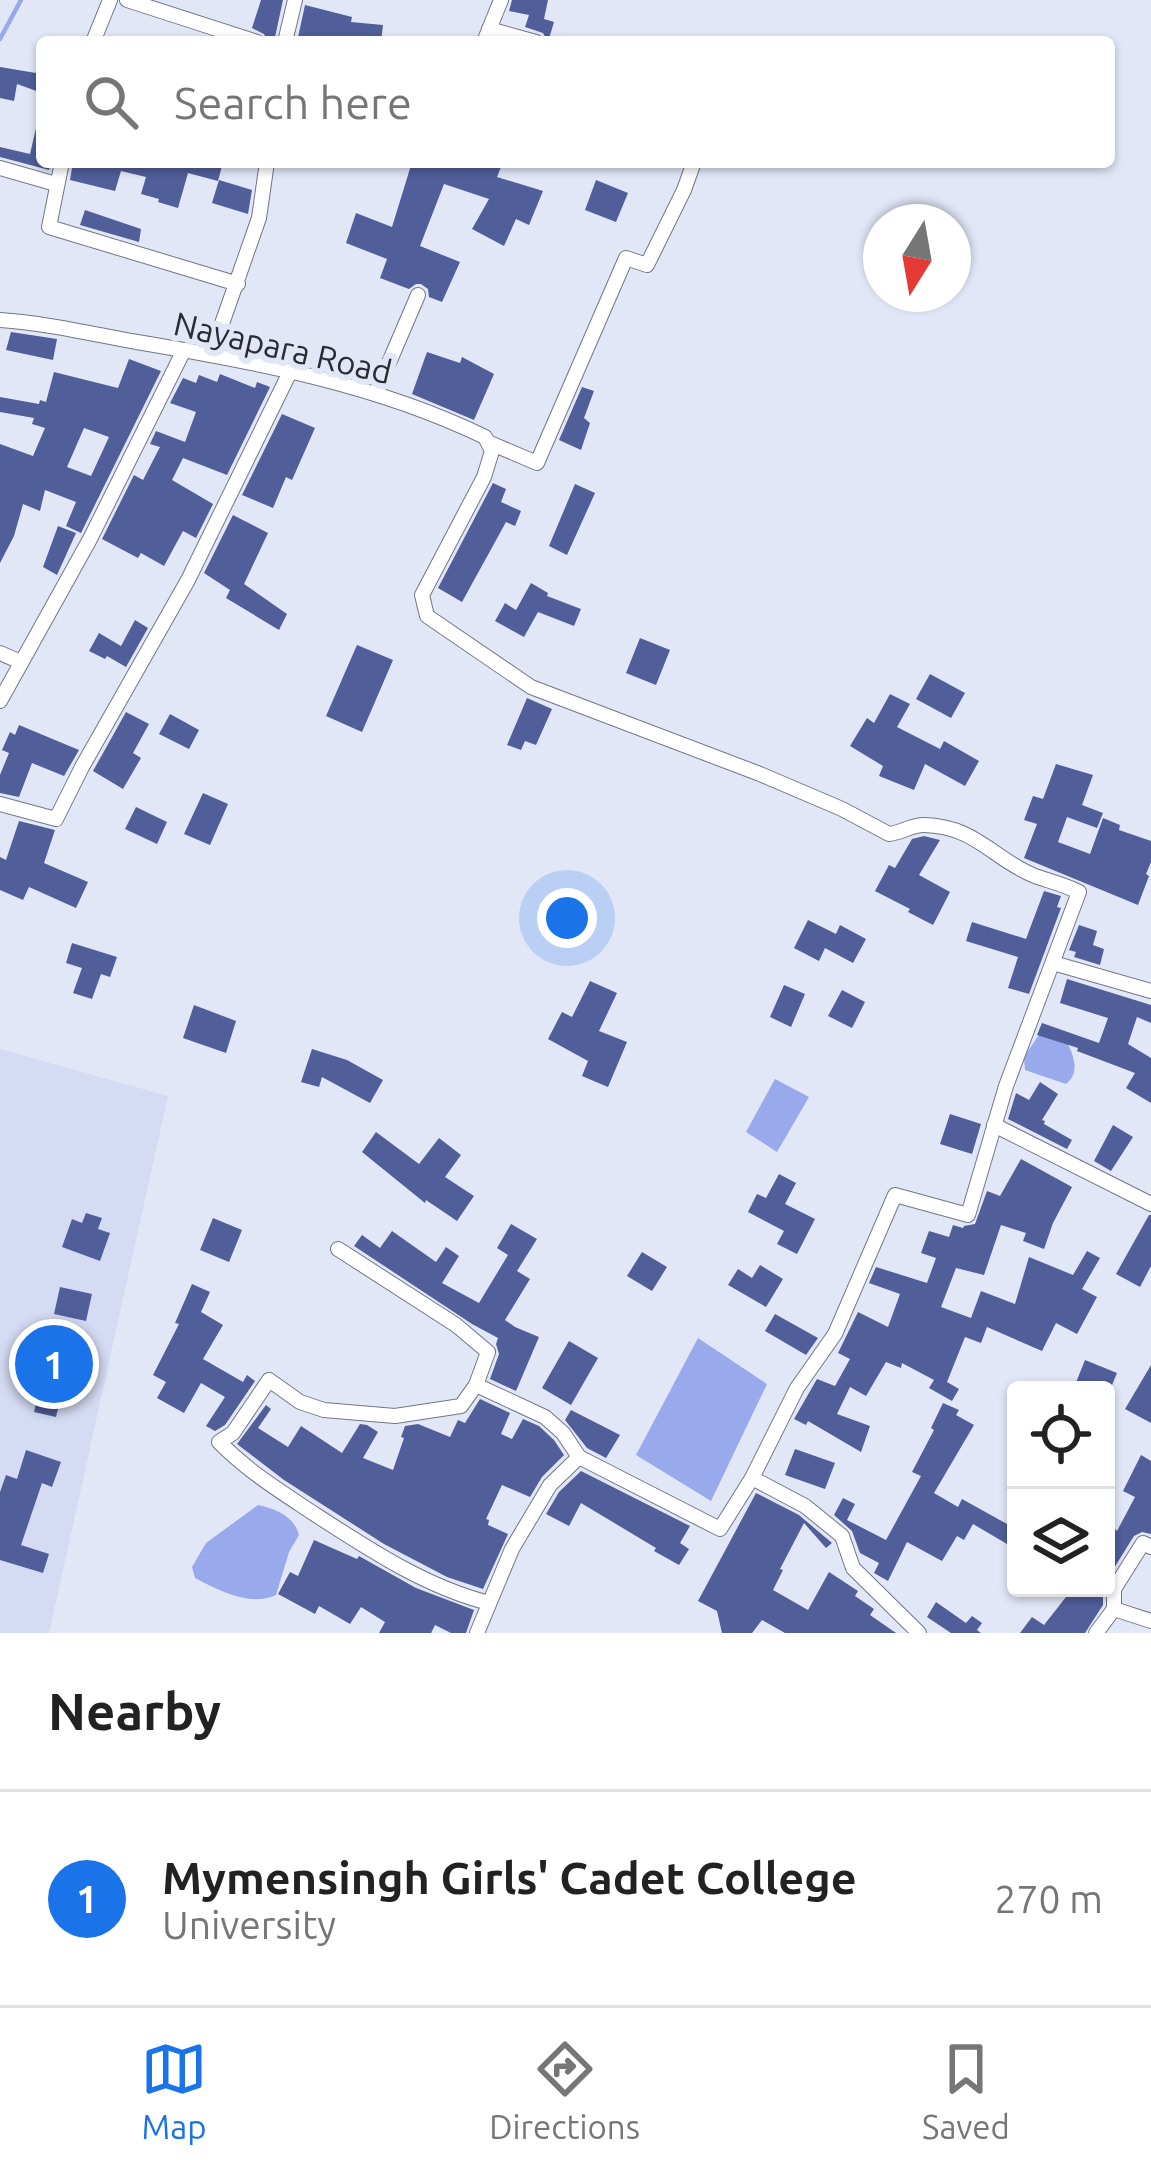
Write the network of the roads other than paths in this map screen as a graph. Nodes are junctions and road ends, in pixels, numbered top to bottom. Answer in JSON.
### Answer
{"nodes":[{"id":1,"x":110,"y":0,"type":"edge"},
{"id":2,"x":127,"y":0,"type":"edge"},
{"id":3,"x":295,"y":0,"type":"edge"},
{"id":4,"x":501,"y":0,"type":"edge"},
{"id":5,"x":95,"y":36,"type":"edge"},
{"id":6,"x":238,"y":36,"type":"edge"},
{"id":7,"x":286,"y":36,"type":"edge"},
{"id":8,"x":486,"y":36,"type":"edge"},
{"id":9,"x":0,"y":167,"type":"edge"},
{"id":10,"x":60,"y":168,"type":"edge"},
{"id":11,"x":266,"y":168,"type":"edge"},
{"id":12,"x":692,"y":168,"type":"edge"},
{"id":13,"x":56,"y":184,"type":"junction"},
{"id":14,"x":238,"y":284,"type":"junction"},
{"id":15,"x":418,"y":295,"type":"dead end"},
{"id":16,"x":0,"y":320,"type":"edge"},
{"id":17,"x":184,"y":350,"type":"junction"},
{"id":18,"x":211,"y":355,"type":"junction"},
{"id":19,"x":290,"y":372,"type":"junction"},
{"id":20,"x":376,"y":392,"type":"junction"},
{"id":21,"x":490,"y":443,"type":"junction"},
{"id":22,"x":0,"y":653,"type":"edge"},
{"id":23,"x":21,"y":662,"type":"junction"},
{"id":24,"x":0,"y":701,"type":"edge"},
{"id":25,"x":0,"y":804,"type":"edge"},
{"id":26,"x":1054,"y":963,"type":"junction"},
{"id":27,"x":1151,"y":991,"type":"edge"},
{"id":28,"x":994,"y":1125,"type":"junction"},
{"id":29,"x":1151,"y":1204,"type":"edge"},
{"id":30,"x":338,"y":1249,"type":"dead end"},
{"id":31,"x":476,"y":1385,"type":"junction"},
{"id":32,"x":579,"y":1457,"type":"junction"},
{"id":33,"x":752,"y":1478,"type":"junction"},
{"id":34,"x":1151,"y":1547,"type":"edge"},
{"id":35,"x":489,"y":1603,"type":"junction"},
{"id":36,"x":1114,"y":1610,"type":"junction"},
{"id":37,"x":1151,"y":1621,"type":"edge"},
{"id":38,"x":477,"y":1633,"type":"edge"},
{"id":39,"x":919,"y":1633,"type":"edge"},
{"id":40,"x":1096,"y":1633,"type":"edge"}],
"edges":[{"from":1,"to":5,"type":"street"},
{"from":2,"to":6,"type":"street"},
{"from":3,"to":7,"type":"street"},
{"from":4,"to":8,"type":"street"},
{"from":9,"to":13,"type":"street"},
{"from":10,"to":13,"type":"street"},
{"from":11,"to":14,"type":"street"},
{"from":12,"to":21,"type":"street","name":"Nayapara Road"},
{"from":13,"to":14,"type":"street"},
{"from":14,"to":18,"type":"street"},
{"from":15,"to":20,"type":"street"},
{"from":16,"to":17,"type":"street","name":"Nayapara Road"},
{"from":17,"to":18,"type":"street","name":"Nayapara Road"},
{"from":17,"to":23,"type":"street"},
{"from":18,"to":19,"type":"street","name":"Nayapara Road"},
{"from":19,"to":20,"type":"street","name":"Nayapara Road"},
{"from":19,"to":25,"type":"street"},
{"from":20,"to":21,"type":"street","name":"Nayapara Road"},
{"from":21,"to":26,"type":"street"},
{"from":22,"to":23,"type":"street"},
{"from":23,"to":24,"type":"street"},
{"from":26,"to":27,"type":"street"},
{"from":26,"to":28,"type":"street"},
{"from":28,"to":29,"type":"street"},
{"from":28,"to":33,"type":"street"},
{"from":30,"to":31,"type":"street"},
{"from":31,"to":32,"type":"street"},
{"from":31,"to":35,"type":"street"},
{"from":32,"to":33,"type":"street"},
{"from":32,"to":35,"type":"street"},
{"from":33,"to":39,"type":"street"},
{"from":34,"to":36,"type":"street"},
{"from":35,"to":38,"type":"street"},
{"from":36,"to":37,"type":"street"},
{"from":36,"to":40,"type":"street"}]}
